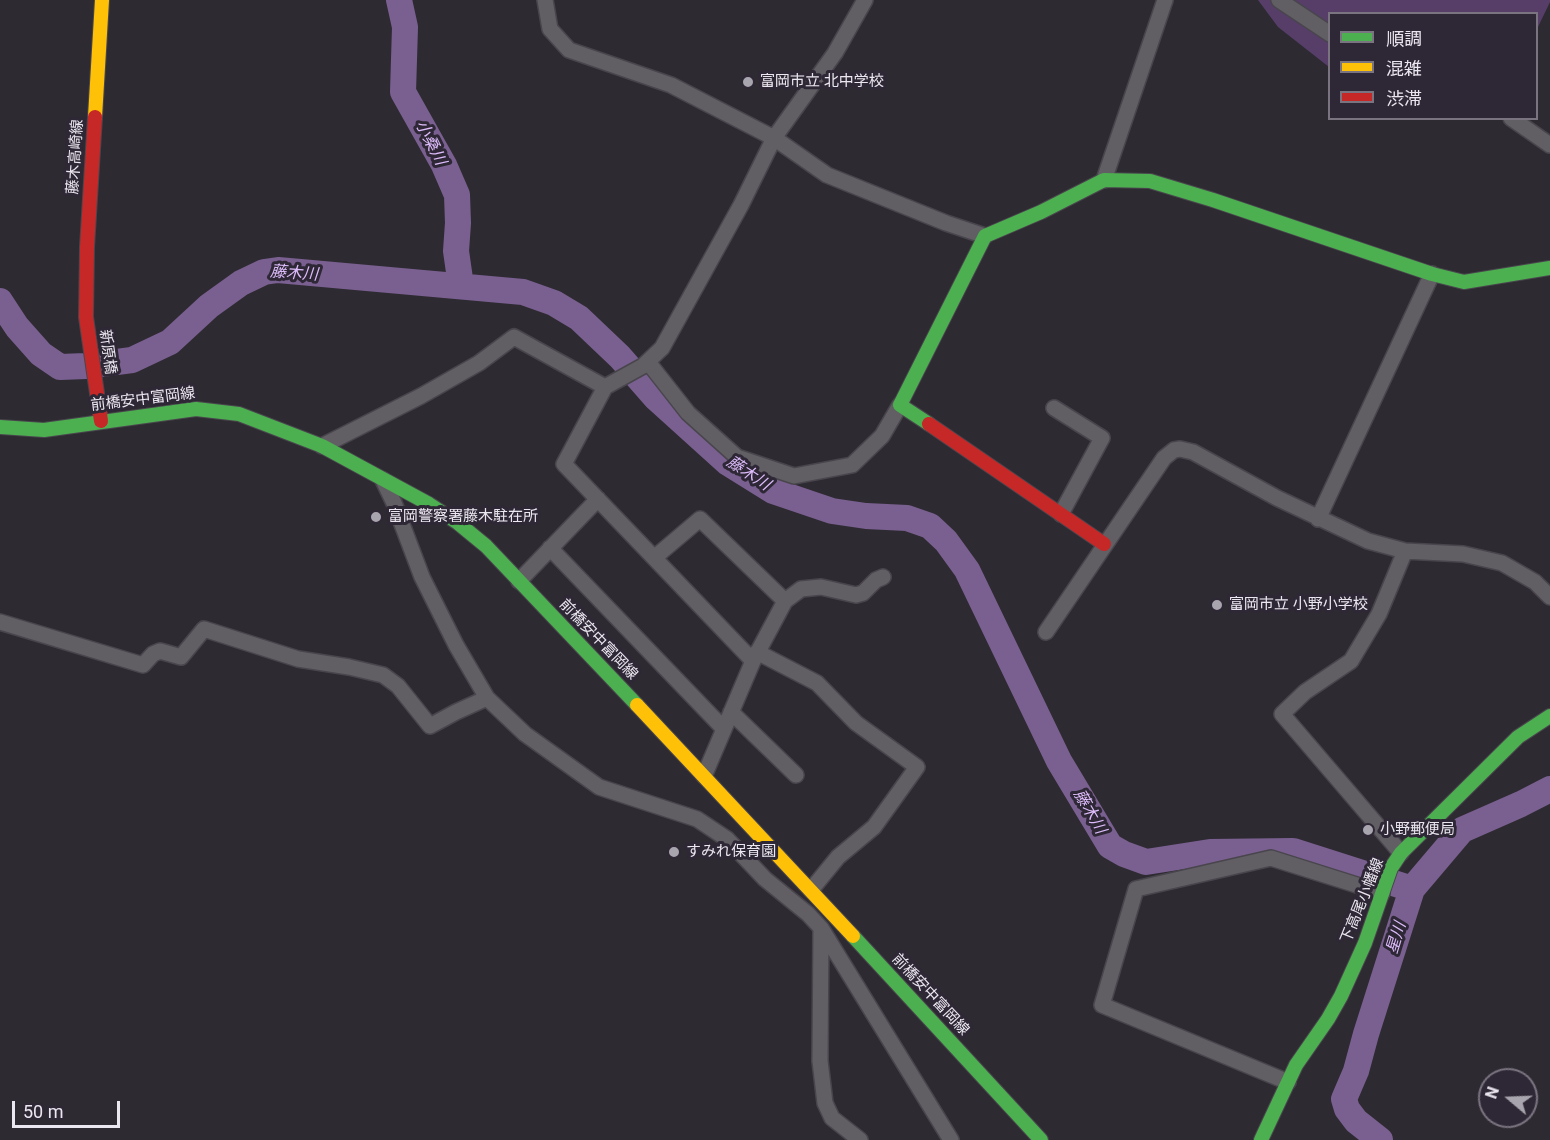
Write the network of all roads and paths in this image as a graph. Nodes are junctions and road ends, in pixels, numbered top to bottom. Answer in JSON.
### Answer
{"nodes":[{"id":1,"x":102,"y":0,"type":"edge"},
{"id":2,"x":545,"y":0,"type":"edge"},
{"id":3,"x":866,"y":0,"type":"edge"},
{"id":4,"x":1165,"y":0,"type":"edge"},
{"id":5,"x":1279,"y":0,"type":"edge"},
{"id":6,"x":1328,"y":33,"type":"edge"},
{"id":7,"x":1514,"y":120,"type":"edge"},
{"id":8,"x":774,"y":138,"type":"junction"},
{"id":9,"x":1550,"y":145,"type":"edge"},
{"id":10,"x":1104,"y":180,"type":"junction"},
{"id":11,"x":985,"y":236,"type":"junction"},
{"id":12,"x":1550,"y":268,"type":"edge"},
{"id":13,"x":1432,"y":274,"type":"junction"},
{"id":14,"x":86,"y":317,"type":"joint"},
{"id":15,"x":645,"y":364,"type":"junction"},
{"id":16,"x":605,"y":387,"type":"junction"},
{"id":17,"x":900,"y":405,"type":"junction"},
{"id":18,"x":1054,"y":408,"type":"dead end"},
{"id":19,"x":101,"y":421,"type":"junction"},
{"id":20,"x":0,"y":427,"type":"edge"},
{"id":21,"x":322,"y":446,"type":"junction"},
{"id":22,"x":383,"y":480,"type":"junction"},
{"id":23,"x":598,"y":499,"type":"junction"},
{"id":24,"x":1061,"y":514,"type":"junction"},
{"id":25,"x":1318,"y":519,"type":"junction"},
{"id":26,"x":1104,"y":544,"type":"junction"},
{"id":27,"x":550,"y":548,"type":"junction"},
{"id":28,"x":1405,"y":551,"type":"junction"},
{"id":29,"x":654,"y":558,"type":"junction"},
{"id":30,"x":883,"y":577,"type":"dead end"},
{"id":31,"x":519,"y":581,"type":"junction"},
{"id":32,"x":1550,"y":597,"type":"edge"},
{"id":33,"x":785,"y":601,"type":"junction"},
{"id":34,"x":0,"y":622,"type":"edge"},
{"id":35,"x":1046,"y":632,"type":"dead end"},
{"id":36,"x":755,"y":657,"type":"junction"},
{"id":37,"x":487,"y":698,"type":"junction"},
{"id":38,"x":731,"y":712,"type":"junction"},
{"id":39,"x":1550,"y":716,"type":"edge"},
{"id":40,"x":724,"y":729,"type":"junction"},
{"id":41,"x":796,"y":775,"type":"dead end"},
{"id":42,"x":704,"y":776,"type":"junction"},
{"id":43,"x":1401,"y":853,"type":"junction"},
{"id":44,"x":811,"y":890,"type":"junction"},
{"id":45,"x":1383,"y":890,"type":"junction"},
{"id":46,"x":835,"y":916,"type":"junction"},
{"id":47,"x":821,"y":928,"type":"junction"},
{"id":48,"x":1288,"y":1082,"type":"junction"},
{"id":49,"x":860,"y":1140,"type":"edge"},
{"id":50,"x":951,"y":1140,"type":"edge"},
{"id":51,"x":1041,"y":1140,"type":"edge"},
{"id":52,"x":1262,"y":1140,"type":"edge"}],
"edges":[{"from":1,"to":14,"type":"main road","name":"藤木高崎線"},
{"from":2,"to":8,"type":"street"},
{"from":3,"to":8,"type":"street"},
{"from":4,"to":10,"type":"street"},
{"from":5,"to":6,"type":"street"},
{"from":7,"to":9,"type":"street"},
{"from":8,"to":11,"type":"street"},
{"from":8,"to":15,"type":"street"},
{"from":10,"to":11,"type":"main road"},
{"from":10,"to":13,"type":"main road"},
{"from":11,"to":17,"type":"main road"},
{"from":12,"to":13,"type":"main road"},
{"from":13,"to":25,"type":"street"},
{"from":14,"to":19,"type":"main road","name":"新原橋"},
{"from":15,"to":16,"type":"street"},
{"from":15,"to":17,"type":"street"},
{"from":16,"to":21,"type":"street"},
{"from":16,"to":23,"type":"street"},
{"from":17,"to":24,"type":"main road"},
{"from":18,"to":24,"type":"street"},
{"from":19,"to":20,"type":"main road","name":"前橋安中富岡線"},
{"from":19,"to":21,"type":"main road","name":"前橋安中富岡線"},
{"from":21,"to":22,"type":"main road","name":"前橋安中富岡線"},
{"from":22,"to":31,"type":"main road","name":"前橋安中富岡線"},
{"from":22,"to":37,"type":"street"},
{"from":23,"to":27,"type":"street"},
{"from":23,"to":29,"type":"street"},
{"from":24,"to":26,"type":"main road"},
{"from":25,"to":26,"type":"street"},
{"from":25,"to":28,"type":"street"},
{"from":26,"to":35,"type":"street"},
{"from":27,"to":31,"type":"street"},
{"from":27,"to":40,"type":"street"},
{"from":28,"to":32,"type":"street"},
{"from":28,"to":43,"type":"street"},
{"from":29,"to":33,"type":"street"},
{"from":29,"to":36,"type":"street"},
{"from":30,"to":33,"type":"street"},
{"from":31,"to":42,"type":"main road","name":"前橋安中富岡線"},
{"from":33,"to":36,"type":"street"},
{"from":34,"to":37,"type":"street"},
{"from":36,"to":38,"type":"street"},
{"from":36,"to":44,"type":"street"},
{"from":37,"to":47,"type":"street"},
{"from":38,"to":40,"type":"street"},
{"from":38,"to":41,"type":"street"},
{"from":39,"to":43,"type":"main road","name":"下高尾小幡線"},
{"from":40,"to":42,"type":"street"},
{"from":42,"to":44,"type":"main road","name":"前橋安中富岡線"},
{"from":43,"to":45,"type":"main road","name":"下高尾小幡線"},
{"from":44,"to":46,"type":"main road","name":"前橋安中富岡線"},
{"from":45,"to":48,"type":"main road","name":"下高尾小幡線"},
{"from":45,"to":48,"type":"street"},
{"from":46,"to":47,"type":"street"},
{"from":46,"to":51,"type":"main road","name":"前橋安中富岡線"},
{"from":47,"to":49,"type":"street"},
{"from":47,"to":50,"type":"street"},
{"from":48,"to":52,"type":"main road","name":"下高尾小幡線"}]}
